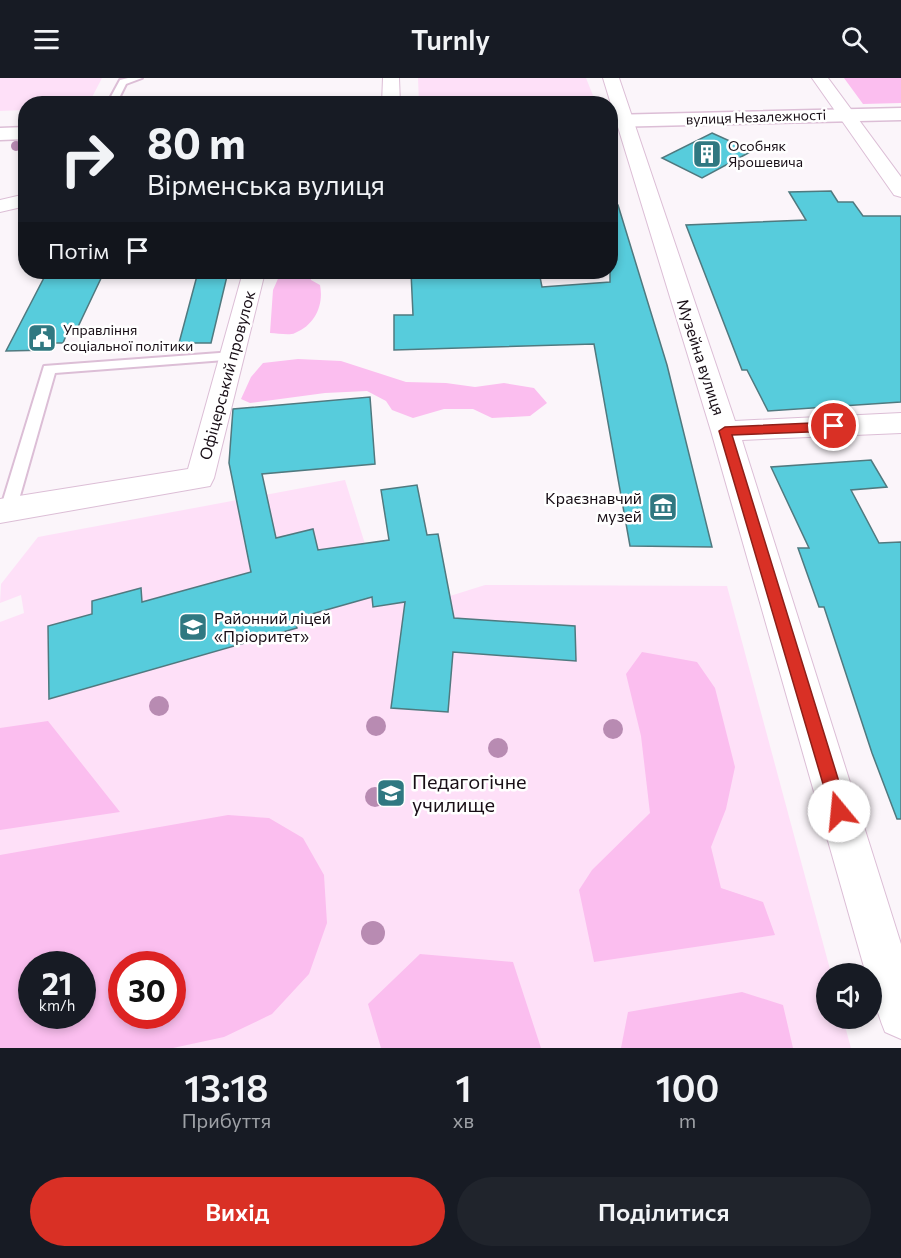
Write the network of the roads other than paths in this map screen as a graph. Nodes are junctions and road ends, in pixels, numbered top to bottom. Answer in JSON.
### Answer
{"nodes":[{"id":1,"x":138,"y":78,"type":"edge"},
{"id":2,"x":391,"y":78,"type":"edge"},
{"id":3,"x":612,"y":78,"type":"edge"},
{"id":4,"x":820,"y":78,"type":"edge"},
{"id":5,"x":115,"y":96,"type":"edge"},
{"id":6,"x":391,"y":96,"type":"edge"},
{"id":7,"x":615,"y":96,"type":"edge"},
{"id":8,"x":846,"y":114,"type":"junction"},
{"id":9,"x":901,"y":114,"type":"edge"},
{"id":10,"x":618,"y":120,"type":"edge"},
{"id":11,"x":18,"y":133,"type":"edge"},
{"id":12,"x":0,"y":134,"type":"edge"},
{"id":13,"x":901,"y":191,"type":"edge"},
{"id":14,"x":18,"y":202,"type":"edge"},
{"id":15,"x":0,"y":206,"type":"edge"},
{"id":16,"x":252,"y":279,"type":"edge"},
{"id":17,"x":233,"y":356,"type":"junction"},
{"id":18,"x":901,"y":423,"type":"edge"},
{"id":19,"x":725,"y":431,"type":"junction"},
{"id":20,"x":4,"y":511,"type":"edge"},
{"id":21,"x":901,"y":1016,"type":"edge"}],
"edges":[{"from":1,"to":5,"type":"lane"},
{"from":2,"to":6,"type":"street"},
{"from":3,"to":7,"type":"street","name":"Музейна вулиця"},
{"from":4,"to":8,"type":"street"},
{"from":8,"to":9,"type":"street","name":"вулиця Незалежності"},
{"from":8,"to":10,"type":"street","name":"вулиця Незалежності"},
{"from":8,"to":13,"type":"street"},
{"from":10,"to":19,"type":"street","name":"Музейна вулиця"},
{"from":11,"to":12,"type":"street"},
{"from":14,"to":15,"type":"street"},
{"from":16,"to":17,"type":"street","name":"Офіцерський провулок"},
{"from":17,"to":20,"type":"street","name":"Офіцерський провулок"},
{"from":17,"to":20,"type":"lane"},
{"from":18,"to":19,"type":"street"},
{"from":19,"to":21,"type":"street","name":"Музейна вулиця"}]}
